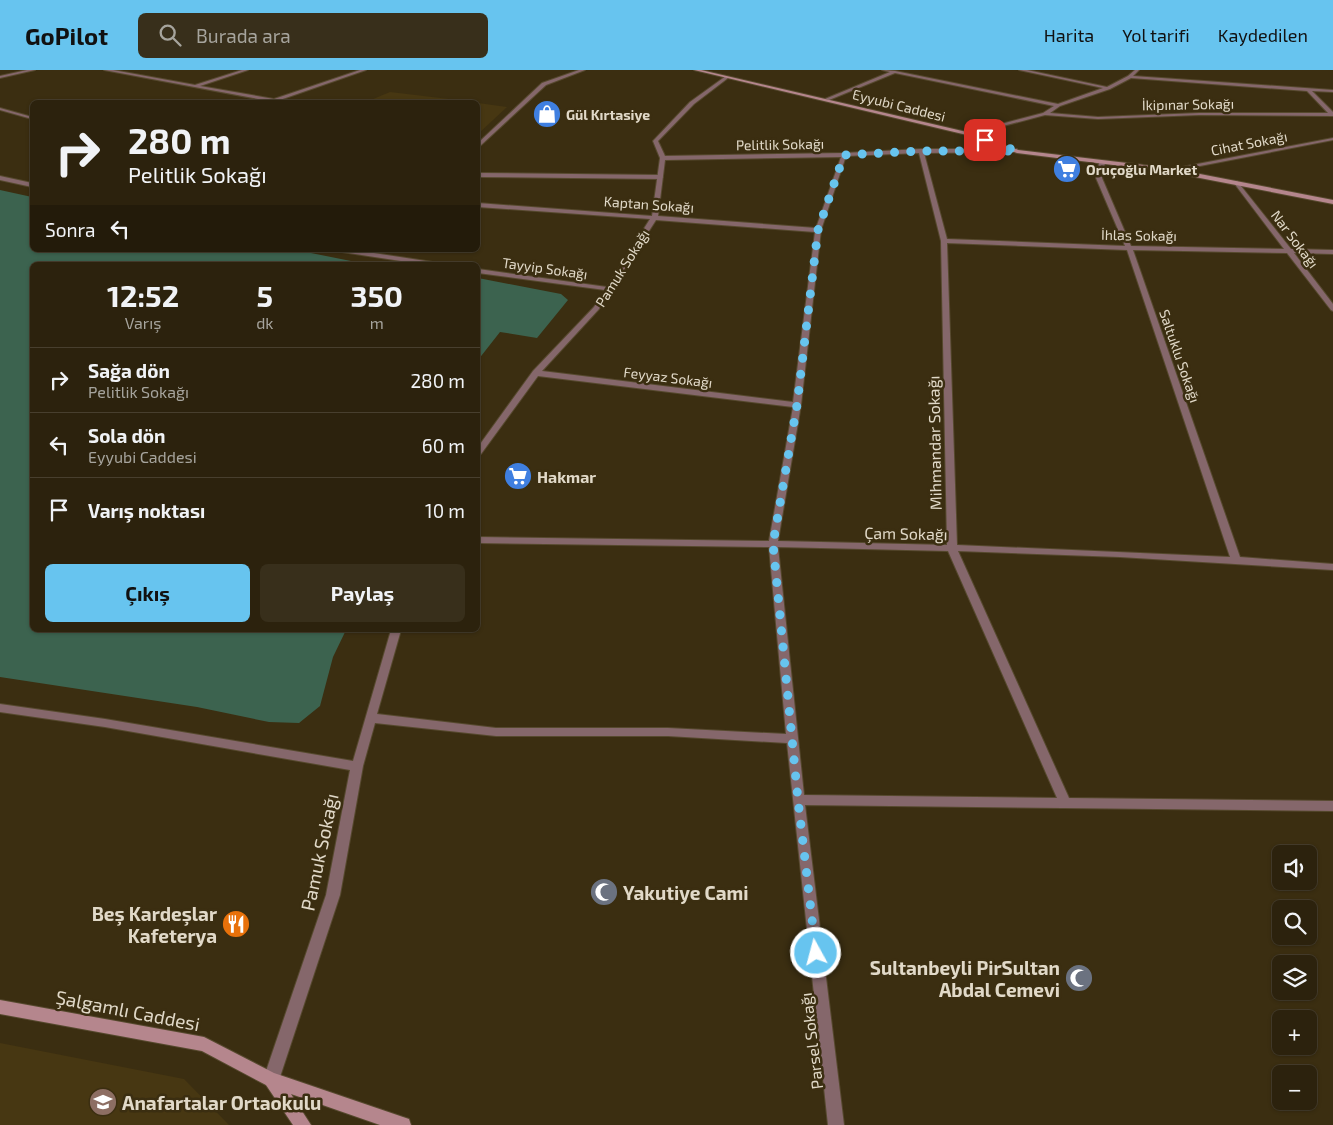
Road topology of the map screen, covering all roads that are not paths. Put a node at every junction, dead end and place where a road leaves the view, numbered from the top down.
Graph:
1 (33, 70) edge
2 (106, 70) edge
3 (131, 70) edge
4 (246, 70) edge
5 (364, 70) edge
6 (583, 70) edge
7 (696, 70) edge
8 (884, 70) edge
9 (901, 70) edge
10 (1021, 70) edge
11 (1137, 70) edge
12 (895, 72) junction
13 (121, 73) junction
14 (1130, 76) junction
15 (0, 77) edge
16 (726, 77) junction
17 (193, 88) junction
18 (1108, 88) junction
19 (1309, 90) junction
20 (1333, 91) edge
21 (262, 100) edge
22 (279, 100) edge
23 (828, 100) junction
24 (1058, 105) junction
25 (0, 109) edge
26 (1045, 114) junction
27 (1332, 115) edge
28 (30, 117) edge
29 (969, 134) junction
30 (1333, 139) edge
31 (480, 143) edge
32 (921, 151) junction
33 (1017, 151) junction
34 (844, 155) junction
35 (663, 158) junction
36 (1102, 163) junction
37 (1169, 170) junction
38 (480, 175) edge
39 (660, 177) junction
40 (0, 178) edge
41 (1237, 183) junction
42 (30, 185) edge
43 (1333, 202) edge
44 (480, 205) edge
45 (655, 216) junction
46 (818, 230) junction
47 (944, 241) junction
48 (1129, 248) junction
49 (1289, 251) junction
50 (360, 252) edge
51 (1333, 252) edge
52 (421, 262) edge
53 (480, 271) edge
54 (609, 290) junction
55 (1333, 309) edge
56 (536, 373) junction
57 (797, 405) junction
58 (480, 449) edge
59 (480, 540) edge
60 (773, 544) junction
61 (952, 548) junction
62 (1236, 559) junction
63 (1333, 567) edge
64 (395, 632) edge
65 (0, 708) edge
66 (371, 718) junction
67 (792, 740) junction
68 (357, 766) junction
69 (798, 800) junction
70 (1065, 803) junction
71 (1333, 806) edge
72 (0, 1007) edge
73 (271, 1080) junction
74 (303, 1125) edge
75 (403, 1125) edge
76 (836, 1125) edge

1 - 15 street
2 - 13 street
3 - 13 street
4 - 17 street
5 - 22 street
6 - 31 street
7 - 16 street, Eyyubi Caddesi
8 - 12 street
9 - 12 street
10 - 18 street
11 - 14 street
12 - 23 street
12 - 24 street
13 - 17 street
14 - 18 street
14 - 19 street
16 - 23 street, Eyyubi Caddesi
16 - 35 street, Pamuk Sokağı
17 - 21 street
18 - 24 street
19 - 20 street
19 - 27 street
23 - 29 street, Eyyubi Caddesi
24 - 26 street
25 - 28 street
26 - 27 street, İkipınar Sokağı
26 - 29 street
29 - 33 street, Eyyubi Caddesi
30 - 37 street, Cihat Sokağı
32 - 33 street, Pelitlik Sokağı
32 - 34 street, Pelitlik Sokağı
32 - 47 street, Mihmandar Sokağı
33 - 36 street, Eyyubi Caddesi
34 - 35 street, Pelitlik Sokağı
34 - 46 street, Parsel Sokağı
35 - 39 street, Pamuk Sokağı
36 - 37 street, Eyyubi Caddesi
36 - 48 street, Saltuklu Sokağı
37 - 41 street, Eyyubi Caddesi
38 - 39 street
39 - 45 street, Pamuk Sokağı
40 - 42 street
41 - 43 street, Eyyubi Caddesi
41 - 49 street, Nar Sokağı
44 - 45 street, Kaptan Sokağı
45 - 46 street, Kaptan Sokağı
45 - 54 street, Pamuk Sokağı
46 - 57 street, Parsel Sokağı
47 - 48 street, İhlas Sokağı
47 - 61 street, Mihmandar Sokağı
48 - 49 street, İhlas Sokağı
48 - 62 street, Saltuklu Sokağı
49 - 51 street, İhlas Sokağı
49 - 55 street, Nar Sokağı
50 - 52 street
53 - 54 street, Tayyip Sokağı
54 - 56 street, Pamuk Sokağı
56 - 57 street, Feyyaz Sokağı
56 - 58 street, Pamuk Sokağı
57 - 60 street, Parsel Sokağı
59 - 60 street, Çam Sokağı
60 - 61 street, Çam Sokağı
60 - 67 street, Parsel Sokağı
61 - 62 street, Çam Sokağı
61 - 70 street, Mihmandar Sokağı
62 - 63 street, Çam Sokağı
64 - 66 street, Pamuk Sokağı
65 - 68 street
66 - 67 street
66 - 68 street, Pamuk Sokağı
67 - 69 street, Parsel Sokağı
68 - 73 street, Pamuk Sokağı
69 - 70 street
69 - 76 street, Parsel Sokağı
70 - 71 street
72 - 73 street, Şalgamlı Caddesi
73 - 74 street, Şalgamlı Caddesi
73 - 75 street, Şalgamlı Caddesi

